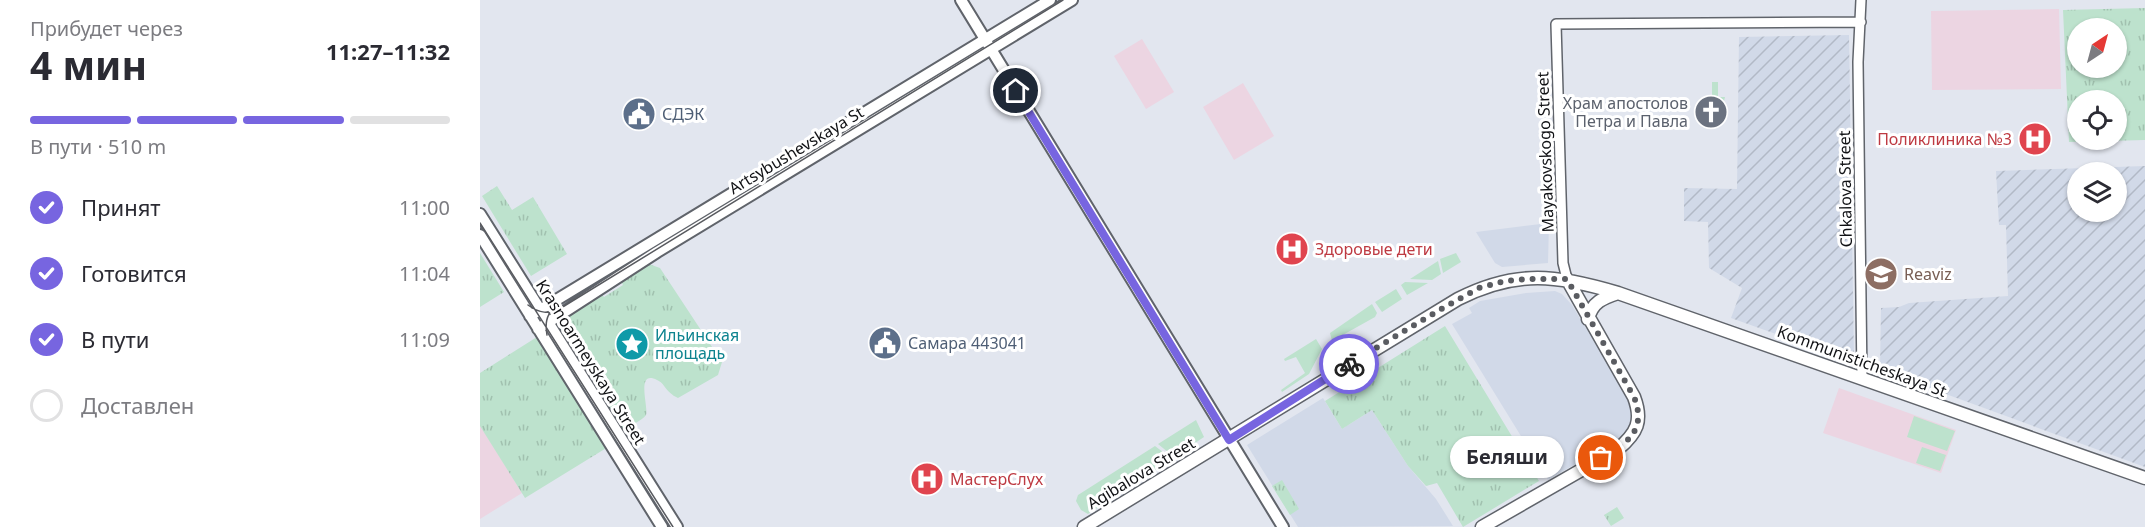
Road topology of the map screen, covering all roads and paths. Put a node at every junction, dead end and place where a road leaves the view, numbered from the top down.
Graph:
1 (961, 0) edge
2 (1050, 0) edge
3 (1072, 0) edge
4 (1861, 0) edge
5 (1861, 22) junction
6 (988, 44) junction
7 (480, 214) edge
8 (480, 235) edge
9 (1567, 279) junction
10 (1618, 293) junction
11 (540, 309) junction
12 (530, 316) junction
13 (1588, 320) junction
14 (549, 323) junction
15 (538, 329) junction
16 (1862, 379) junction
17 (1229, 440) junction
18 (2145, 478) edge
19 (662, 527) edge
20 (677, 527) edge
21 (1084, 527) edge
22 (1283, 527) edge
23 (1482, 527) edge

1 - 6 main road
2 - 6 main road, Artsybushevskaya St
3 - 6 main road, Artsybushevskaya St
4 - 5 street, Chkalova Street
5 - 9 street, Mayakovskogo Street
5 - 16 street, Chkalova Street
6 - 11 main road, Artsybushevskaya St
6 - 14 main road, Artsybushevskaya St
6 - 17 main road
7 - 11 main road, Krasnoarmeyskaya Street
8 - 12 main road, Krasnoarmeyskaya Street
9 - 10 main road, Kommunisticheskaya St
9 - 13 main road
9 - 17 main road, Agibalova Street
10 - 13 main road
10 - 16 main road, Kommunisticheskaya St
11 - 12 main road, Artsybushevskaya St
11 - 14 main road, Krasnoarmeyskaya Street
12 - 15 main road, Krasnoarmeyskaya Street
13 - 23 main road
14 - 15 main road, Artsybushevskaya St
14 - 20 main road, Krasnoarmeyskaya Street
15 - 19 main road, Krasnoarmeyskaya Street
16 - 18 main road, Kommunisticheskaya St
17 - 21 main road, Agibalova Street
17 - 22 main road

